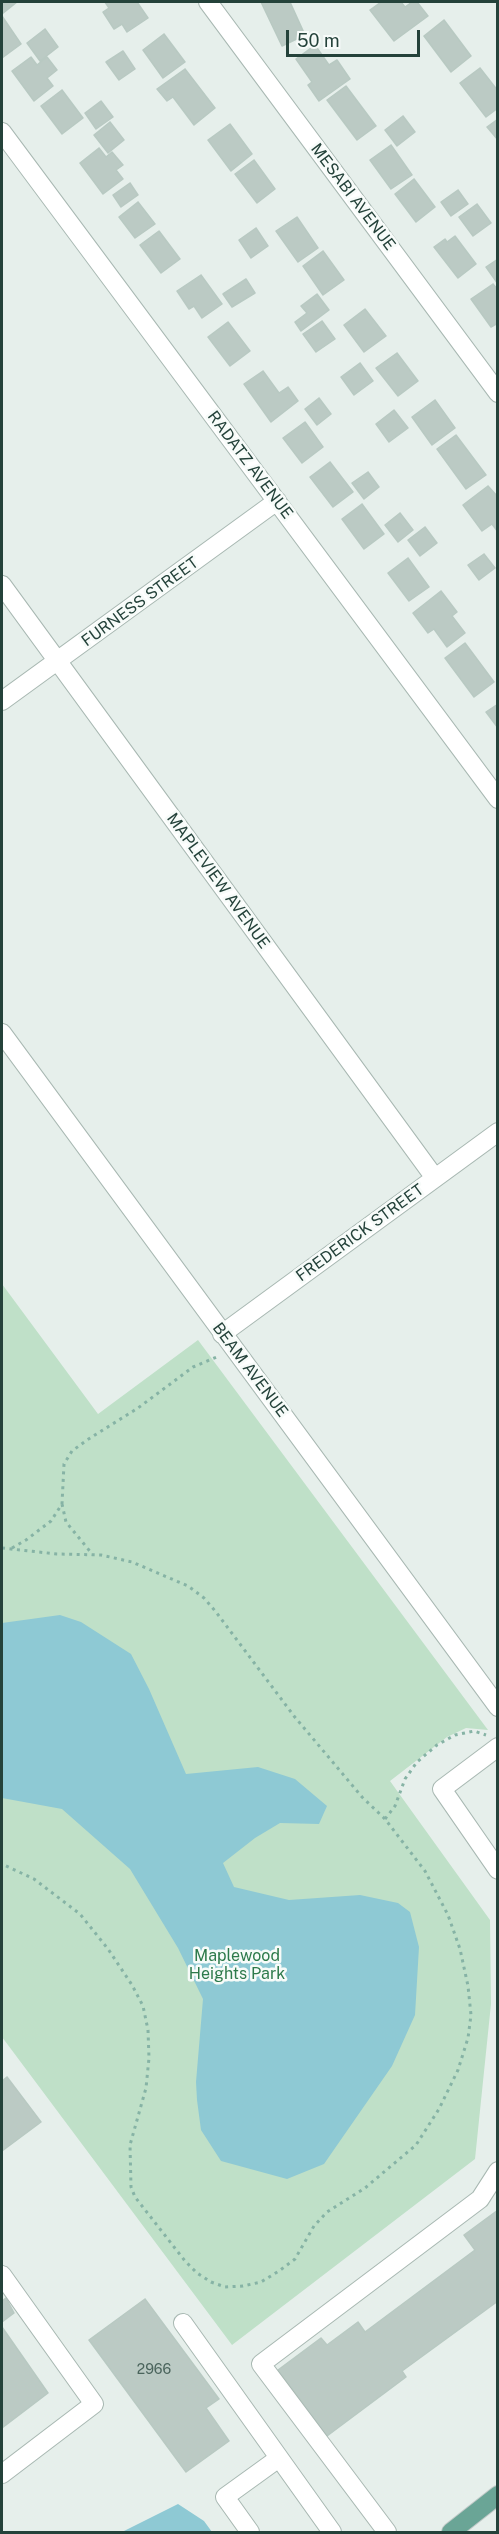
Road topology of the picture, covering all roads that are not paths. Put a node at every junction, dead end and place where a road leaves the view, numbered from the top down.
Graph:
1 (208, 2) edge
2 (2, 132) edge
3 (498, 393) edge
4 (277, 501) junction
5 (2, 585) edge
6 (58, 662) junction
7 (2, 701) edge
8 (498, 799) edge
9 (2, 1033) edge
10 (498, 1132) edge
11 (435, 1178) junction
12 (222, 1334) junction
13 (498, 1707) edge
14 (497, 1748) edge
15 (498, 1870) edge
16 (498, 2171) edge
17 (2, 2275) edge
18 (183, 2323) dead end
19 (279, 2458) junction
20 (2, 2474) edge
21 (498, 2496) edge
22 (250, 2532) edge
23 (332, 2532) edge
24 (387, 2532) edge
25 (450, 2532) edge

1 - 3 street, MESABI AVENUE
2 - 4 street, RADATZ AVENUE
4 - 6 street, FURNESS STREET
4 - 8 street, RADATZ AVENUE
5 - 6 street, MAPLEVIEW AVENUE
6 - 7 street, FURNESS STREET
6 - 11 street, MAPLEVIEW AVENUE
9 - 12 street, BEAM AVENUE
10 - 11 street, FREDERICK STREET
11 - 12 street, FREDERICK STREET
12 - 13 street, BEAM AVENUE
14 - 15 street
16 - 24 street
17 - 20 street
18 - 19 street
19 - 22 street
19 - 23 street
21 - 25 main road

